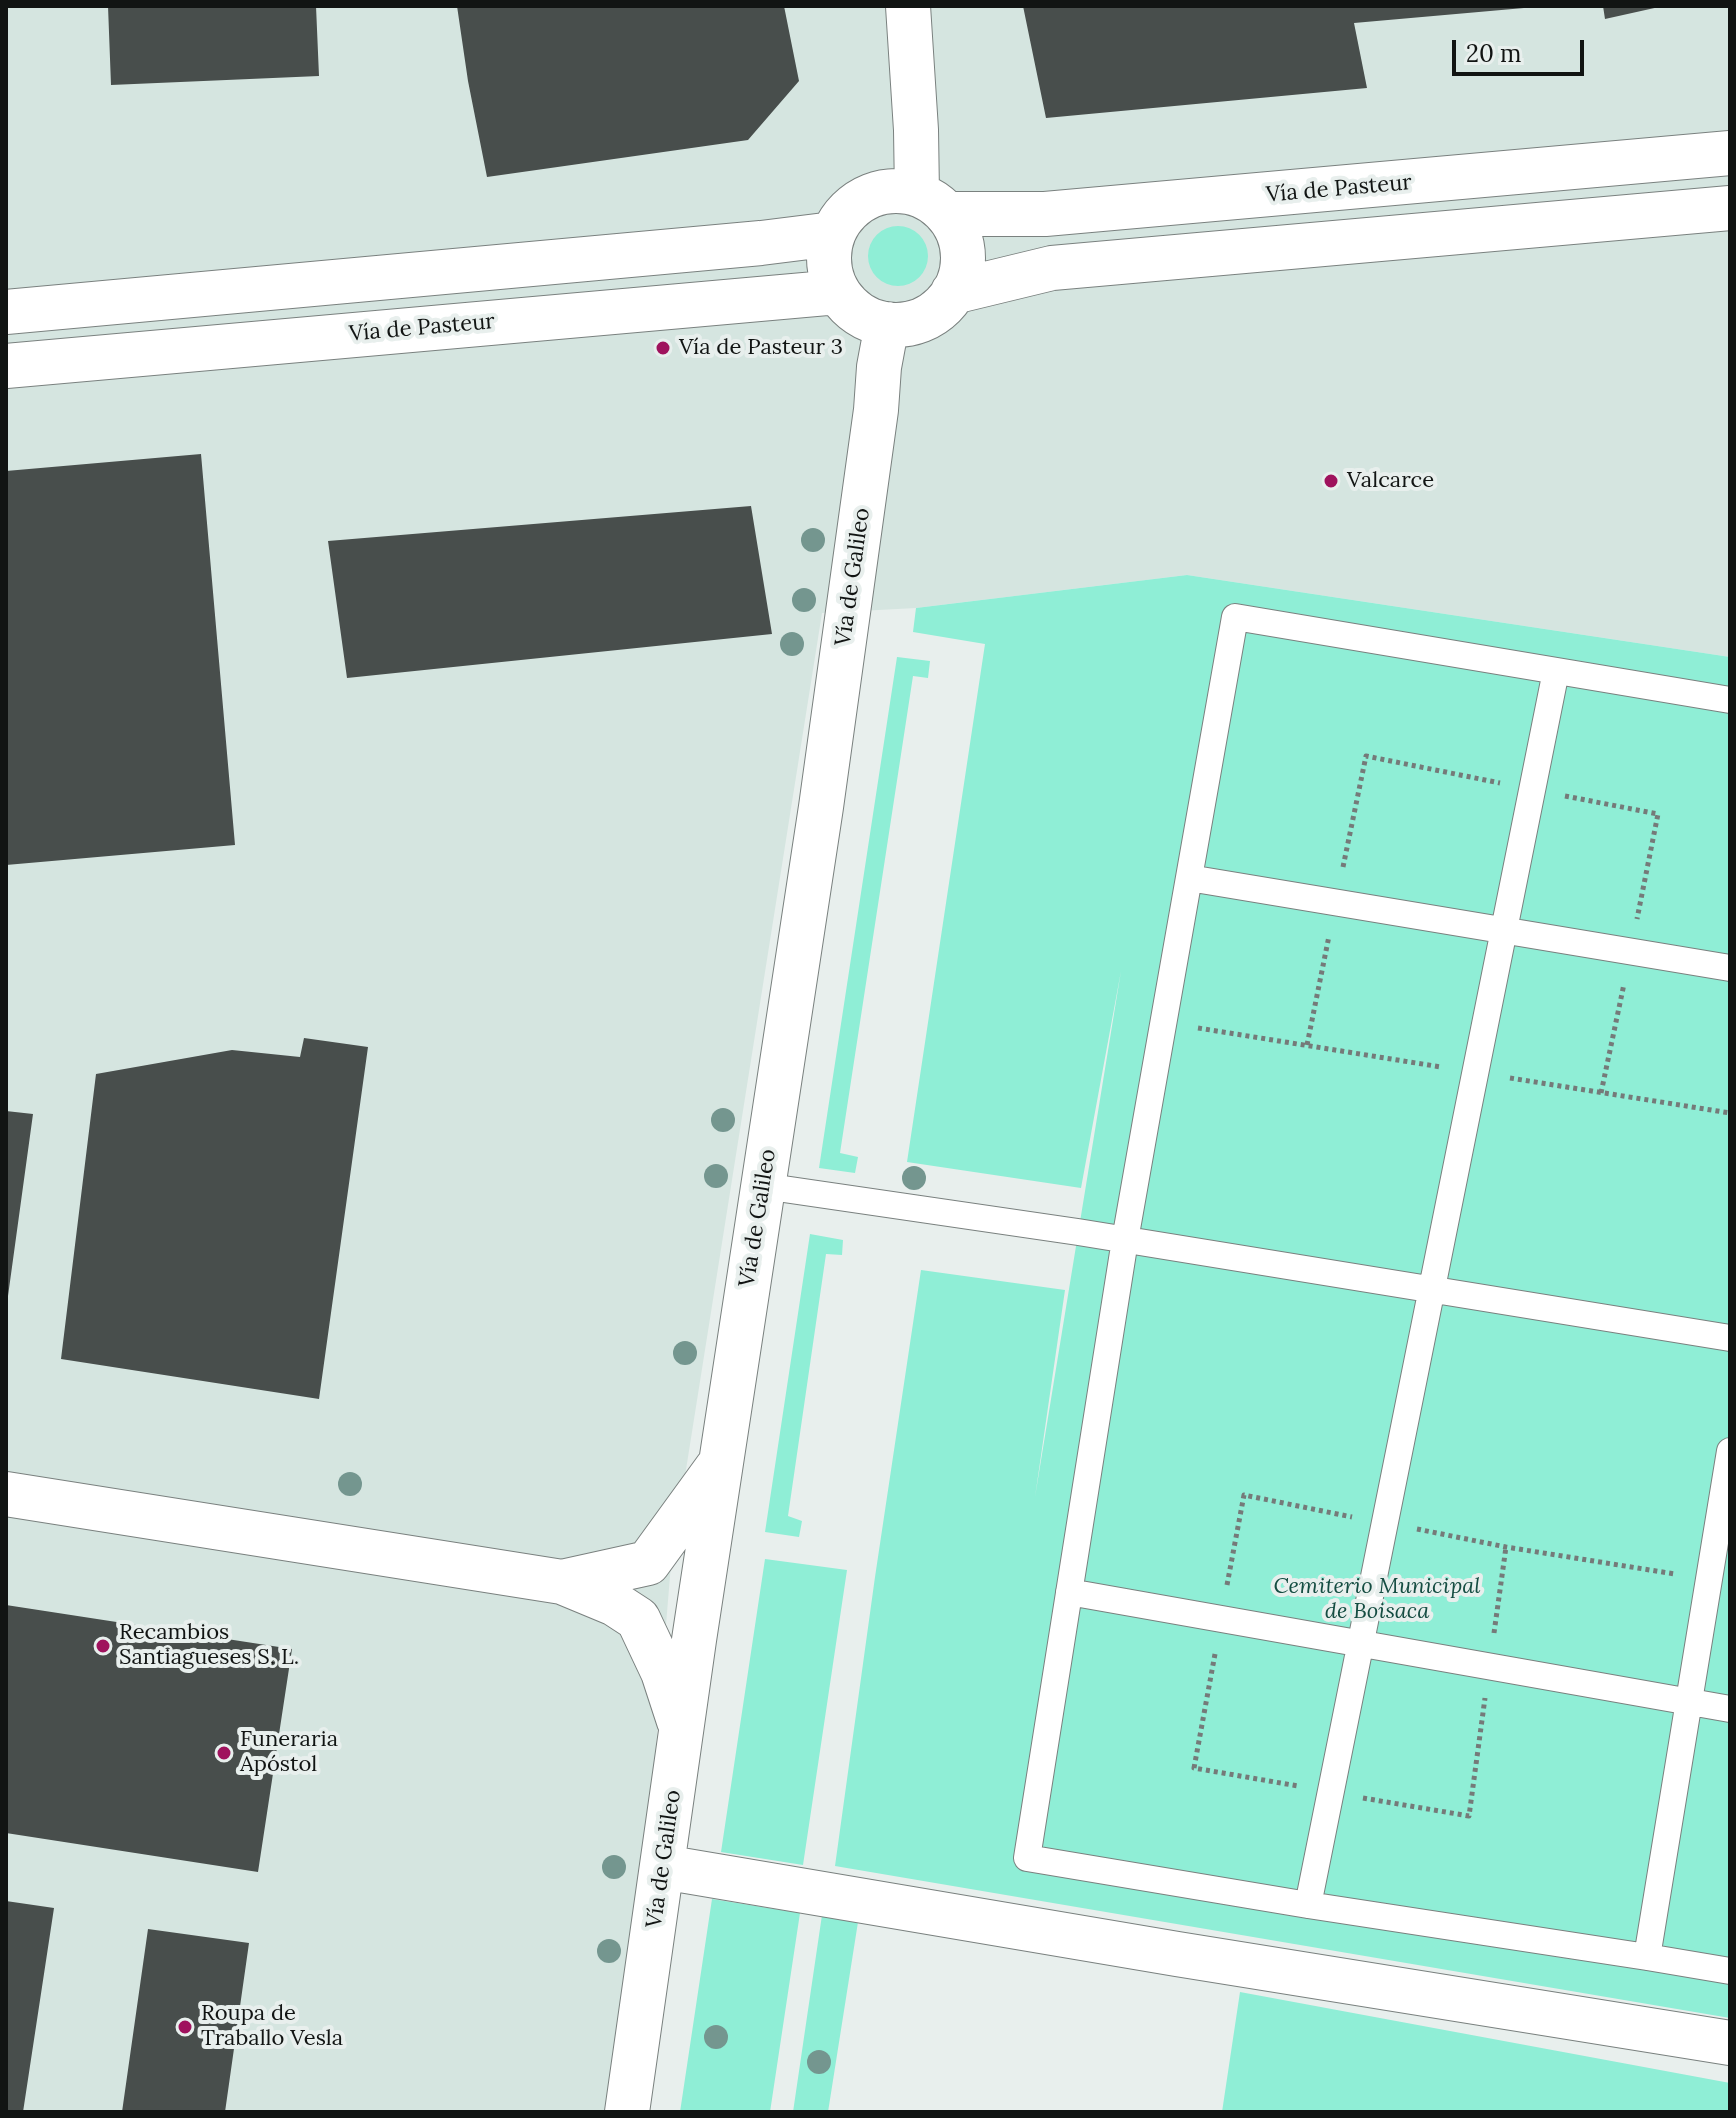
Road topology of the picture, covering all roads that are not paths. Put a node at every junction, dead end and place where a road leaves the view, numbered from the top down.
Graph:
1 (908, 6) edge
2 (1730, 153) edge
3 (932, 204) junction
4 (1730, 208) edge
5 (833, 234) junction
6 (838, 292) junction
7 (953, 292) junction
8 (6, 312) edge
9 (887, 324) junction
10 (6, 366) edge
11 (1556, 671) junction
12 (1730, 700) edge
13 (1189, 878) junction
14 (1504, 930) junction
15 (1730, 968) edge
16 (763, 1186) junction
17 (1125, 1240) junction
18 (1432, 1290) junction
19 (1730, 1338) edge
20 (1730, 1451) edge
21 (721, 1463) junction
22 (6, 1494) edge
23 (706, 1558) junction
24 (648, 1563) junction
25 (562, 1582) junction
26 (1069, 1592) junction
27 (638, 1619) junction
28 (694, 1640) junction
29 (1361, 1643) junction
30 (1689, 1701) junction
31 (1730, 1709) edge
32 (681, 1729) junction
33 (663, 1867) junction
34 (1308, 1905) junction
35 (1647, 1957) junction
36 (1730, 1971) edge
37 (1730, 2043) edge
38 (627, 2112) edge

1 - 3 street
2 - 3 street, Vía de Pasteur
3 - 5 street
3 - 7 street
4 - 7 street
5 - 6 street
5 - 8 street
6 - 9 street
6 - 10 street, Vía de Pasteur
7 - 9 street
9 - 16 street, Vía de Galileo
11 - 12 lane
11 - 13 lane
11 - 14 lane
13 - 14 lane
13 - 17 lane
14 - 15 lane
14 - 18 lane
16 - 17 lane
16 - 21 street, Vía de Galileo
17 - 18 lane
17 - 26 lane
18 - 19 lane
18 - 29 lane
20 - 30 lane
21 - 23 street, Vía de Galileo
21 - 24 street
22 - 25 street
23 - 24 street
23 - 28 street, Vía de Galileo
24 - 25 street
24 - 27 street
25 - 27 street
26 - 29 lane
26 - 34 lane
27 - 28 street
27 - 32 street
28 - 32 street, Vía de Galileo
29 - 30 lane
29 - 34 lane
30 - 31 lane
30 - 35 lane
32 - 33 street, Vía de Galileo
33 - 37 street
33 - 38 street, Vía de Galileo
34 - 35 lane
35 - 36 lane

